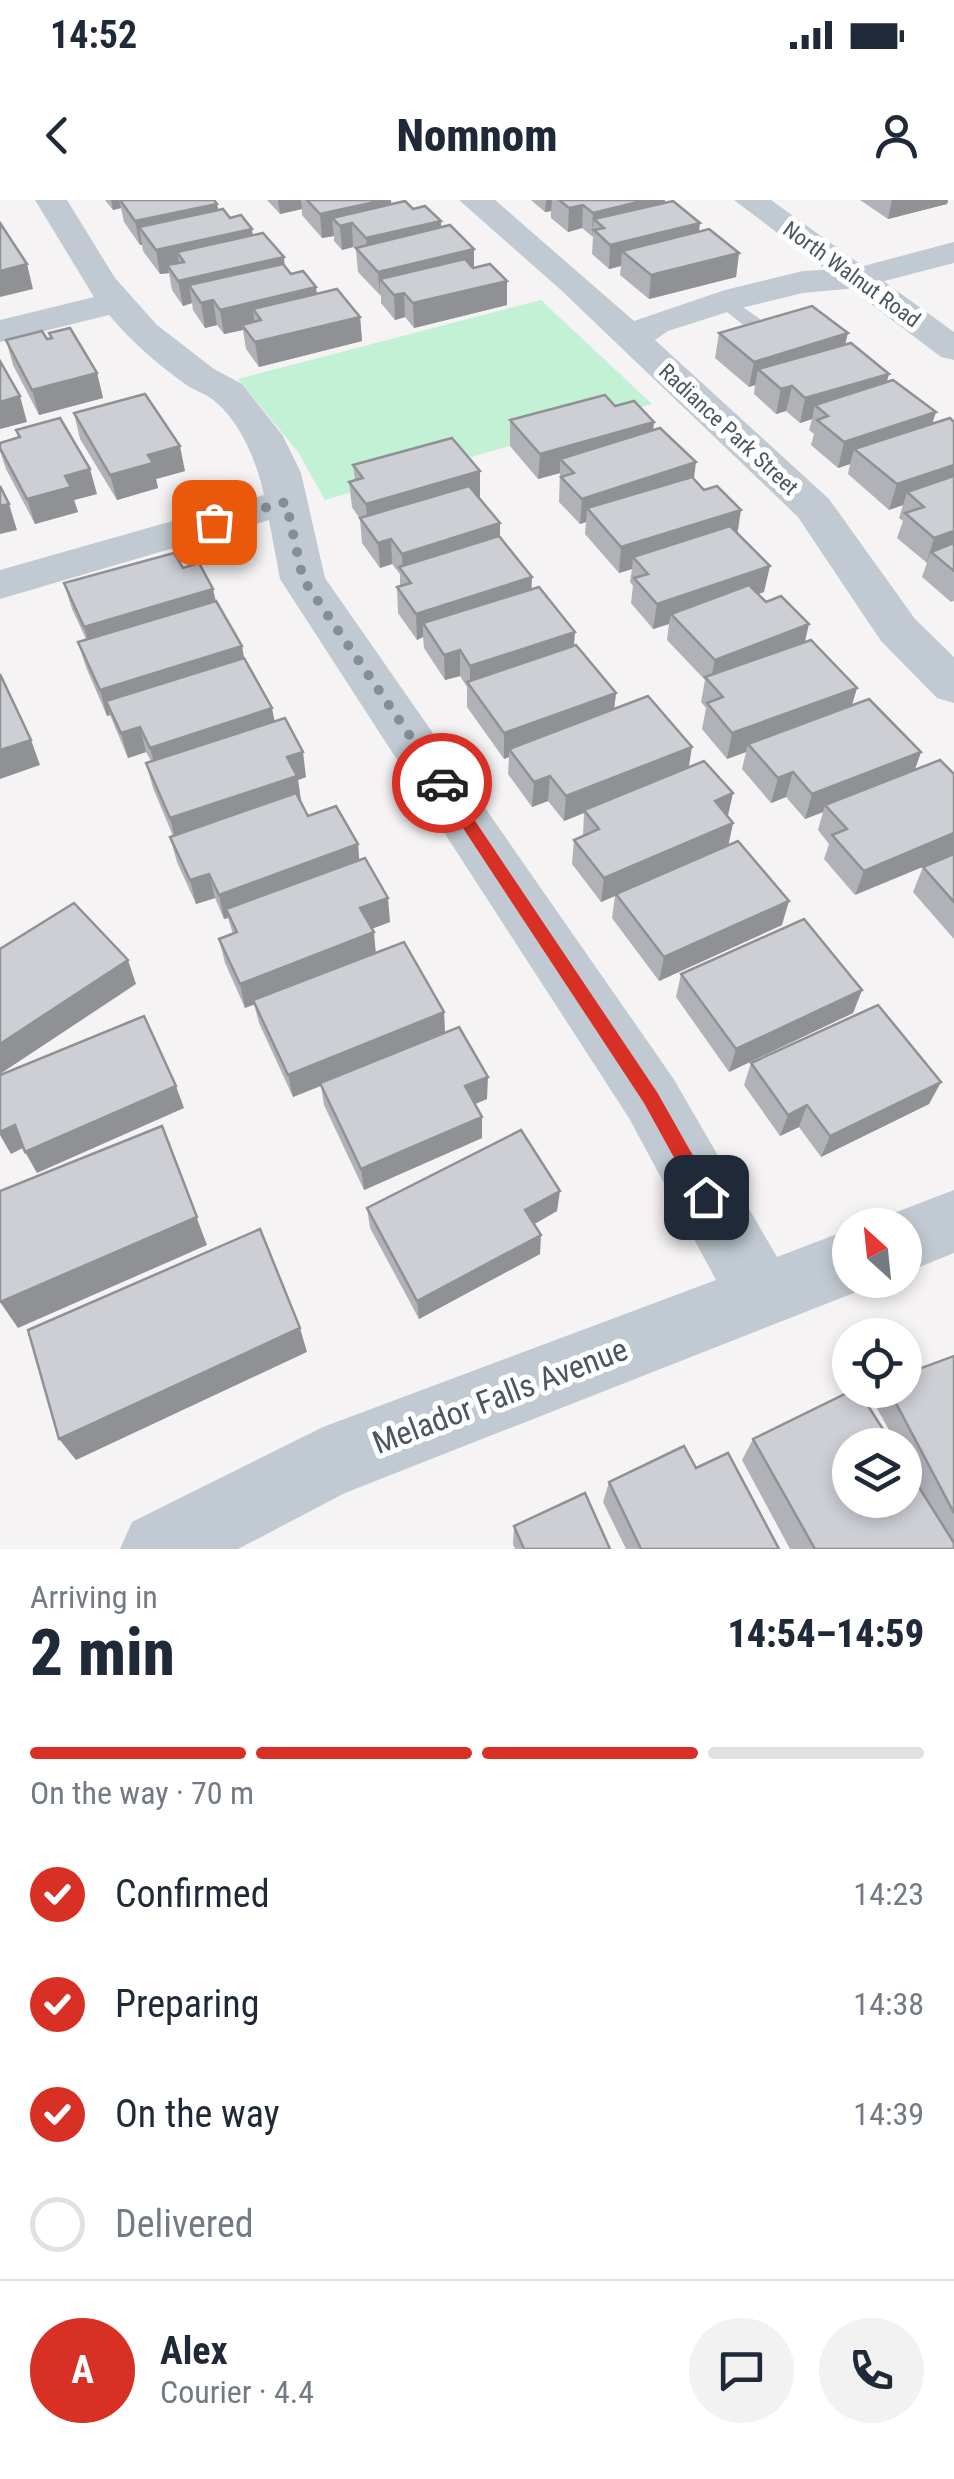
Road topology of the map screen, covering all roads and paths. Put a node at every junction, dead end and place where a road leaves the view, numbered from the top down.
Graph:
1 (51, 200) edge
2 (475, 200) edge
3 (750, 200) edge
4 (954, 252) edge
5 (857, 278) junction
6 (118, 302) junction
7 (0, 331) edge
8 (632, 338) junction
9 (954, 349) edge
10 (286, 502) junction
11 (0, 585) edge
12 (954, 686) edge
13 (954, 1222) edge
14 (922, 1234) edge
15 (832, 1269) edge
16 (762, 1296) junction
17 (159, 1549) edge

1 - 6 street
2 - 8 street, Radiance Park Street
3 - 5 street, North Walnut Road
4 - 5 street
5 - 8 street
5 - 9 street, North Walnut Road
6 - 7 street
6 - 10 street
8 - 12 street, Radiance Park Street
10 - 11 street
10 - 16 street
13 - 14 street
15 - 16 street, Melador Falls Avenue
16 - 17 street, Melador Falls Avenue

